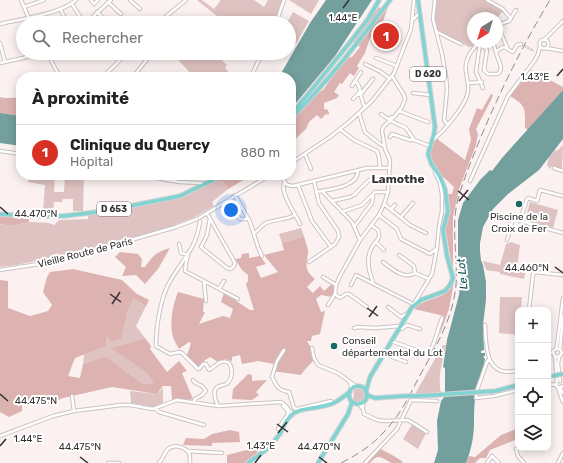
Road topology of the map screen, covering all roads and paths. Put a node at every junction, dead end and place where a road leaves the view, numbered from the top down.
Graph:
1 (21, 0) edge
2 (44, 0) edge
3 (76, 0) edge
4 (91, 0) edge
5 (98, 0) edge
6 (130, 0) edge
7 (186, 0) edge
8 (284, 0) edge
9 (379, 0) edge
10 (390, 0) edge
11 (414, 0) edge
12 (418, 0) edge
13 (435, 0) edge
14 (487, 0) edge
15 (110, 1) edge
16 (492, 1) edge
17 (72, 4) junction
18 (24, 7) junction
19 (60, 9) junction
20 (140, 9) dead end
21 (516, 10) dead end
22 (97, 12) junction
23 (121, 14) dead end
24 (420, 14) junction
25 (28, 16) edge
26 (33, 16) edge
27 (64, 16) edge
28 (81, 16) edge
29 (93, 16) edge
30 (101, 16) edge
31 (167, 16) edge
32 (278, 16) edge
33 (414, 17) junction
34 (511, 19) junction
35 (16, 20) edge
36 (563, 21) edge
37 (503, 23) edge
38 (0, 24) edge
39 (437, 32) junction
40 (503, 38) edge
41 (546, 42) junction
42 (0, 43) edge
43 (461, 44) dead end
44 (521, 44) tunnel mouth
45 (507, 47) junction
46 (474, 48) edge
47 (479, 48) edge
48 (485, 48) edge
49 (495, 48) edge
50 (546, 48) junction
51 (540, 49) junction
52 (553, 49) junction
53 (534, 51) dead end
54 (563, 51) edge
55 (496, 52) junction
56 (376, 58) dead end
57 (16, 59) edge
58 (51, 60) edge
59 (120, 60) edge
60 (146, 60) edge
61 (259, 60) edge
62 (5, 62) junction
63 (0, 63) edge
64 (365, 64) dead end
65 (397, 66) junction
66 (57, 72) edge
67 (108, 72) edge
68 (137, 72) edge
69 (253, 72) edge
70 (361, 72) dead end
71 (391, 78) junction
72 (373, 79) dead end
73 (355, 81) junction
74 (482, 82) junction
75 (468, 83) junction
76 (352, 86) dead end
77 (483, 88) dead end
78 (413, 93) dead end
79 (360, 94) junction
80 (431, 95) junction
81 (353, 99) dead end
82 (366, 107) junction
83 (296, 109) edge
84 (399, 111) junction
85 (296, 113) edge
86 (358, 114) junction
87 (381, 114) dead end
88 (394, 117) junction
89 (390, 121) junction
90 (428, 122) dead end
91 (448, 125) junction
92 (341, 130) junction
93 (434, 133) junction
94 (440, 134) junction
95 (390, 137) dead end
96 (414, 140) junction
97 (433, 140) junction
98 (378, 142) junction
99 (384, 142) junction
100 (430, 146) junction
101 (0, 151) edge
102 (16, 153) edge
103 (305, 154) junction
104 (296, 159) edge
105 (380, 168) junction
106 (390, 168) junction
107 (554, 168) dead end
108 (311, 169) dead end
109 (435, 170) junction
110 (358, 171) junction
111 (563, 171) edge
112 (169, 180) edge
113 (213, 180) edge
114 (261, 180) edge
115 (282, 180) edge
116 (389, 180) junction
117 (314, 181) junction
118 (470, 181) dead end
119 (284, 183) junction
120 (203, 185) junction
121 (298, 185) junction
122 (322, 191) junction
123 (316, 192) junction
124 (388, 192) junction
125 (373, 194) junction
126 (235, 195) junction
127 (563, 196) edge
128 (237, 200) junction
129 (332, 201) junction
130 (384, 204) junction
131 (413, 204) dead end
132 (395, 205) dead end
133 (391, 209) junction
134 (342, 212) junction
135 (207, 213) junction
136 (0, 214) edge
137 (295, 215) junction
138 (379, 215) junction
139 (503, 216) dead end
140 (401, 217) junction
141 (210, 219) junction
142 (249, 219) junction
143 (513, 219) junction
144 (199, 221) junction
145 (520, 221) junction
146 (300, 224) dead end
147 (371, 225) junction
148 (354, 227) junction
149 (426, 233) dead end
150 (563, 233) edge
151 (254, 234) junction
152 (360, 240) junction
153 (507, 240) dead end
154 (376, 242) junction
155 (180, 244) dead end
156 (331, 247) junction
157 (437, 248) junction
158 (384, 250) dead end
159 (399, 255) dead end
160 (188, 256) junction
161 (262, 256) dead end
162 (309, 262) dead end
163 (383, 262) dead end
164 (0, 270) edge
165 (415, 273) junction
166 (563, 275) edge
167 (323, 277) dead end
168 (429, 279) junction
169 (224, 281) dead end
170 (204, 282) junction
171 (373, 282) junction
172 (336, 285) junction
173 (351, 285) dead end
174 (219, 289) junction
175 (335, 294) junction
176 (563, 298) edge
177 (238, 299) dead end
178 (206, 301) dead end
179 (328, 305) dead end
180 (415, 305) junction
181 (367, 307) dead end
182 (529, 307) edge
183 (388, 308) dead end
184 (409, 313) junction
185 (563, 316) edge
186 (442, 318) dead end
187 (485, 325) dead end
188 (400, 327) junction
189 (354, 328) dead end
190 (420, 329) dead end
191 (391, 341) junction
192 (312, 348) dead end
193 (284, 350) dead end
194 (555, 350) junction
195 (551, 352) edge
196 (562, 353) edge
197 (384, 354) junction
198 (551, 355) edge
199 (554, 356) junction
200 (489, 360) junction
201 (406, 362) dead end
202 (515, 370) edge
203 (562, 374) edge
204 (551, 376) edge
205 (370, 377) junction
206 (194, 380) dead end
207 (349, 381) junction
208 (551, 384) edge
209 (561, 385) edge
210 (515, 386) edge
211 (359, 387) junction
212 (351, 391) junction
213 (515, 391) edge
214 (367, 393) junction
215 (563, 393) edge
216 (72, 396) dead end
217 (388, 397) junction
218 (339, 399) junction
219 (291, 401) junction
220 (331, 401) dead end
221 (351, 401) junction
222 (437, 401) dead end
223 (194, 402) junction
224 (563, 402) edge
225 (361, 403) junction
226 (284, 405) junction
227 (218, 406) junction
228 (155, 408) junction
229 (74, 411) junction
230 (293, 414) junction
231 (348, 414) junction
232 (400, 421) junction
233 (204, 425) dead end
234 (278, 429) dead end
235 (427, 432) dead end
236 (0, 436) edge
237 (517, 451) edge
238 (188, 452) junction
239 (222, 453) dead end
240 (563, 453) edge
241 (108, 463) edge
242 (119, 463) edge
243 (159, 463) edge
244 (190, 463) edge
245 (248, 463) edge
246 (318, 463) edge
247 (365, 463) edge
248 (487, 463) edge
249 (499, 463) edge
250 (524, 463) edge
251 (558, 463) edge

1 - 18 street
2 - 18 street
3 - 17 street
4 - 5 street
6 - 20 street
7 - 31 street
8 - 32 street
9 - 83 main road
10 - 85 main road
11 - 33 street
12 - 24 main road, D 620
13 - 39 street
14 - 16 street
15 - 22 street
15 - 23 street
16 - 34 street
17 - 19 street
17 - 28 street
18 - 25 street
19 - 26 street
19 - 27 street
21 - 34 street
22 - 29 street
22 - 30 street
24 - 33 street
24 - 80 main road, D 620
33 - 65 street
34 - 37 street
35 - 38 street
36 - 41 street
39 - 43 street
39 - 91 street
40 - 45 street
41 - 50 street
41 - 51 street
41 - 52 street
42 - 62 street
44 - 45 street
45 - 55 street
46 - 75 street
47 - 74 street
48 - 55 street
49 - 55 street
50 - 51 street
50 - 52 street
51 - 53 street
51 - 118 street
52 - 54 street
56 - 65 street
57 - 62 street
58 - 66 street
59 - 67 street
60 - 68 street
61 - 69 street
62 - 63 street
64 - 71 street
65 - 71 street
70 - 73 street
71 - 82 street
71 - 84 street
72 - 79 street
73 - 76 street
73 - 79 street
74 - 75 street
74 - 77 street
75 - 91 street
78 - 80 street
79 - 81 street
79 - 82 street
80 - 93 main road, D 620
82 - 86 street
84 - 88 street
84 - 90 street
86 - 92 street
86 - 98 street
87 - 88 street
88 - 89 street
89 - 96 street
89 - 99 street
91 - 94 street
92 - 103 street
92 - 105 street
93 - 94 street
93 - 97 main road, D 620
94 - 97 street
95 - 96 street
96 - 100 street
97 - 100 main road, D 620
98 - 99 street
98 - 99 street
99 - 106 street
100 - 109 main road
101 - 102 street
103 - 104 street
103 - 108 street
105 - 106 street
105 - 110 street
106 - 116 street
107 - 111 street
109 - 157 street
109 - 180 main road
110 - 117 street
110 - 122 street
112 - 120 street
113 - 120 main road, D 653
114 - 126 street
115 - 119 street
116 - 124 street
116 - 129 street
117 - 121 street
117 - 123 street
119 - 121 street
119 - 137 street
120 - 136 main road, D 653
121 - 156 street
122 - 123 street
122 - 129 street
123 - 156 street
124 - 125 street
124 - 130 street
125 - 134 street
125 - 148 street
126 - 128 street
126 - 135 street
127 - 145 street
128 - 142 street
128 - 142 street
129 - 134 street
130 - 133 street
130 - 138 street
131 - 140 street
132 - 133 street
133 - 140 street
134 - 148 street
135 - 141 street
135 - 144 street
137 - 146 street
137 - 151 street
138 - 147 street
138 - 157 street
139 - 143 street
140 - 149 street
141 - 141 street
142 - 151 street
143 - 145 street
143 - 153 street
144 - 160 street
144 - 164 street, Vieille Route de Paris
145 - 150 street
147 - 152 street
147 - 154 street
148 - 152 street
151 - 161 street
152 - 172 street
154 - 158 street
154 - 171 street
155 - 160 street
156 - 162 street
157 - 168 street
159 - 165 street
160 - 170 street
160 - 227 street
163 - 165 street
165 - 168 street
166 - 182 street
167 - 172 street
168 - 180 street
169 - 174 street
170 - 174 street
170 - 178 street
171 - 173 street
171 - 180 street
172 - 175 street
174 - 177 street
175 - 179 street
175 - 181 street
176 - 194 street
180 - 184 main road
183 - 184 street
184 - 188 main road
185 - 196 street
186 - 191 street
187 - 200 street
188 - 189 street
188 - 190 street
188 - 191 main road
191 - 197 main road
192 - 207 street
193 - 219 street
194 - 195 street
194 - 196 street
194 - 199 street
196 - 199 street
196 - 209 street
197 - 201 street
197 - 205 main road
198 - 199 street
199 - 209 street
200 - 202 street
200 - 213 street
203 - 204 main road, bridge
205 - 211 main road
205 - 214 main road
206 - 223 street
207 - 211 street
207 - 212 street
208 - 209 street
209 - 215 street
209 - 224 street
210 - 217 main road, bridge
211 - 212 main road
211 - 214 main road
212 - 218 main road
212 - 221 main road
214 - 217 main road
214 - 225 main road
216 - 229 street
217 - 225 main road
218 - 221 main road
218 - 230 main road
219 - 220 street
219 - 226 street
221 - 225 main road
221 - 231 main road
222 - 232 street
223 - 227 street
223 - 228 street
225 - 231 main road
225 - 232 street
226 - 227 street
226 - 230 street
226 - 234 street
228 - 229 street
228 - 233 street
229 - 236 street
230 - 245 main road
231 - 246 main road
232 - 235 street
232 - 247 street
237 - 250 street
238 - 239 street
238 - 243 street
238 - 244 street
240 - 251 street
241 - 242 street
248 - 249 street

